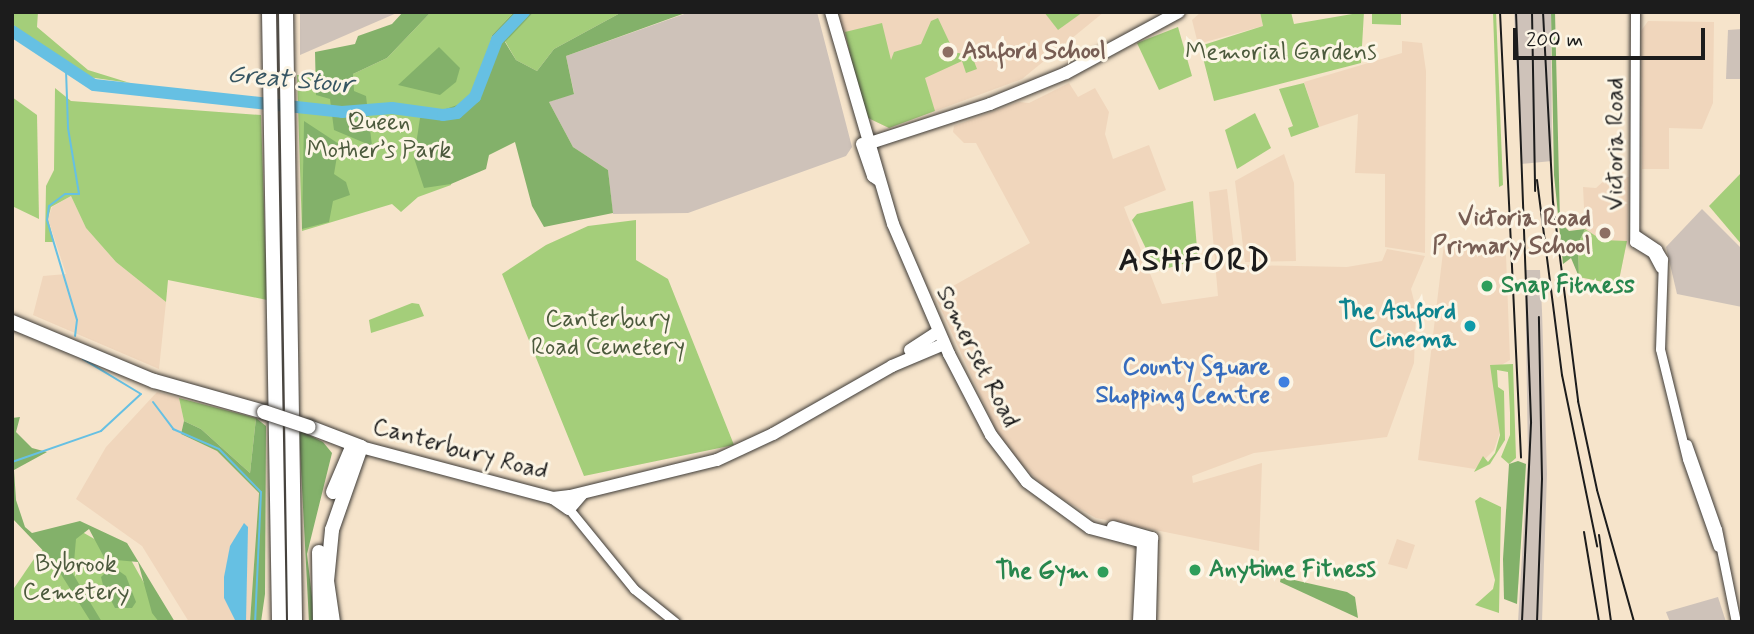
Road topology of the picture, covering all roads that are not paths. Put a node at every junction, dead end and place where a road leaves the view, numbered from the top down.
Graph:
1 (269, 12) edge
2 (286, 12) edge
3 (822, 12) edge
4 (831, 12) edge
5 (1179, 12) edge
6 (1636, 12) edge
7 (866, 144) junction
8 (12, 319) edge
9 (941, 338) junction
10 (334, 439) junction
11 (357, 446) junction
12 (344, 463) junction
13 (582, 494) junction
14 (553, 498) junction
15 (569, 509) junction
16 (1148, 540) junction
17 (279, 622) edge
18 (295, 622) edge
19 (320, 622) edge
20 (333, 622) edge
21 (675, 622) edge
22 (1139, 622) edge
23 (1150, 622) edge
24 (1736, 622) edge

1 - 17 highway
2 - 18 highway
3 - 7 main road
4 - 7 main road
5 - 7 main road
6 - 24 street, Victoria Road
7 - 9 main road, Somerset Road
8 - 10 highway, Canterbury Road, bridge
9 - 13 main road, Canterbury Road
9 - 16 main road, Somerset Road
10 - 11 highway, Canterbury Road
10 - 12 highway
11 - 12 highway
11 - 14 main road, Canterbury Road
11 - 20 highway
12 - 19 highway
13 - 14 main road, Canterbury Road
13 - 15 main road
14 - 15 main road
15 - 21 street
16 - 22 main road
16 - 23 main road

